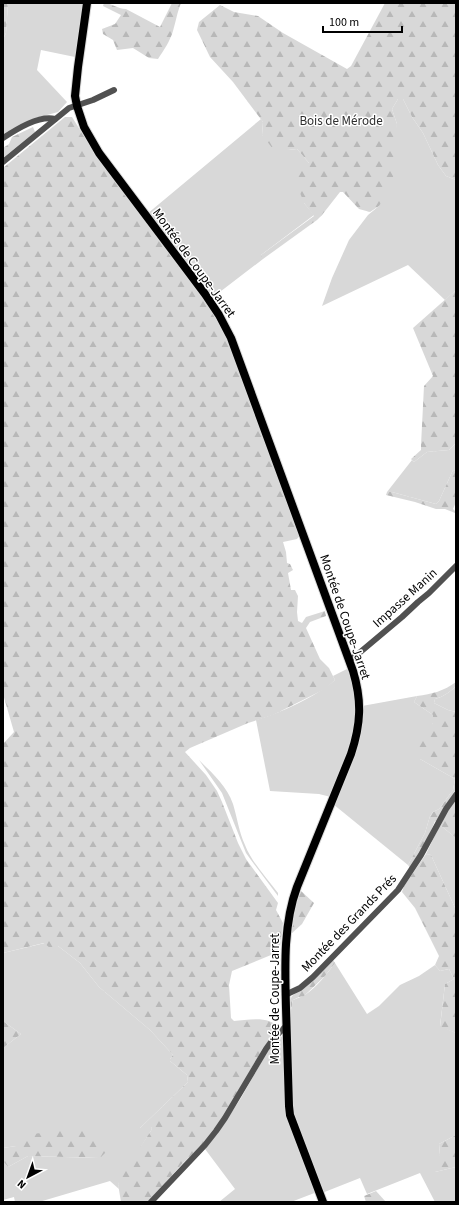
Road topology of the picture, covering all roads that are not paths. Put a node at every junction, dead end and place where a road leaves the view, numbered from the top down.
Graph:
1 (87, 3) edge
2 (114, 90) dead end
3 (77, 106) junction
4 (55, 119) junction
5 (3, 138) edge
6 (3, 162) edge
7 (456, 566) edge
8 (349, 660) junction
9 (456, 795) edge
10 (285, 995) junction
11 (286, 1026) junction
12 (151, 1202) edge
13 (323, 1202) edge

1 - 3 main road, Montée de Coupe-Jarret
2 - 3 street
3 - 4 street
3 - 8 main road, Montée de Coupe-Jarret
4 - 5 street
4 - 6 street
7 - 8 street, Impasse Manin
8 - 10 main road, Montée de Coupe-Jarret
9 - 10 street, Montée des Grands Prés
10 - 11 main road, Montée de Coupe-Jarret
11 - 12 street
11 - 13 main road, Montée de Coupe-Jarret

